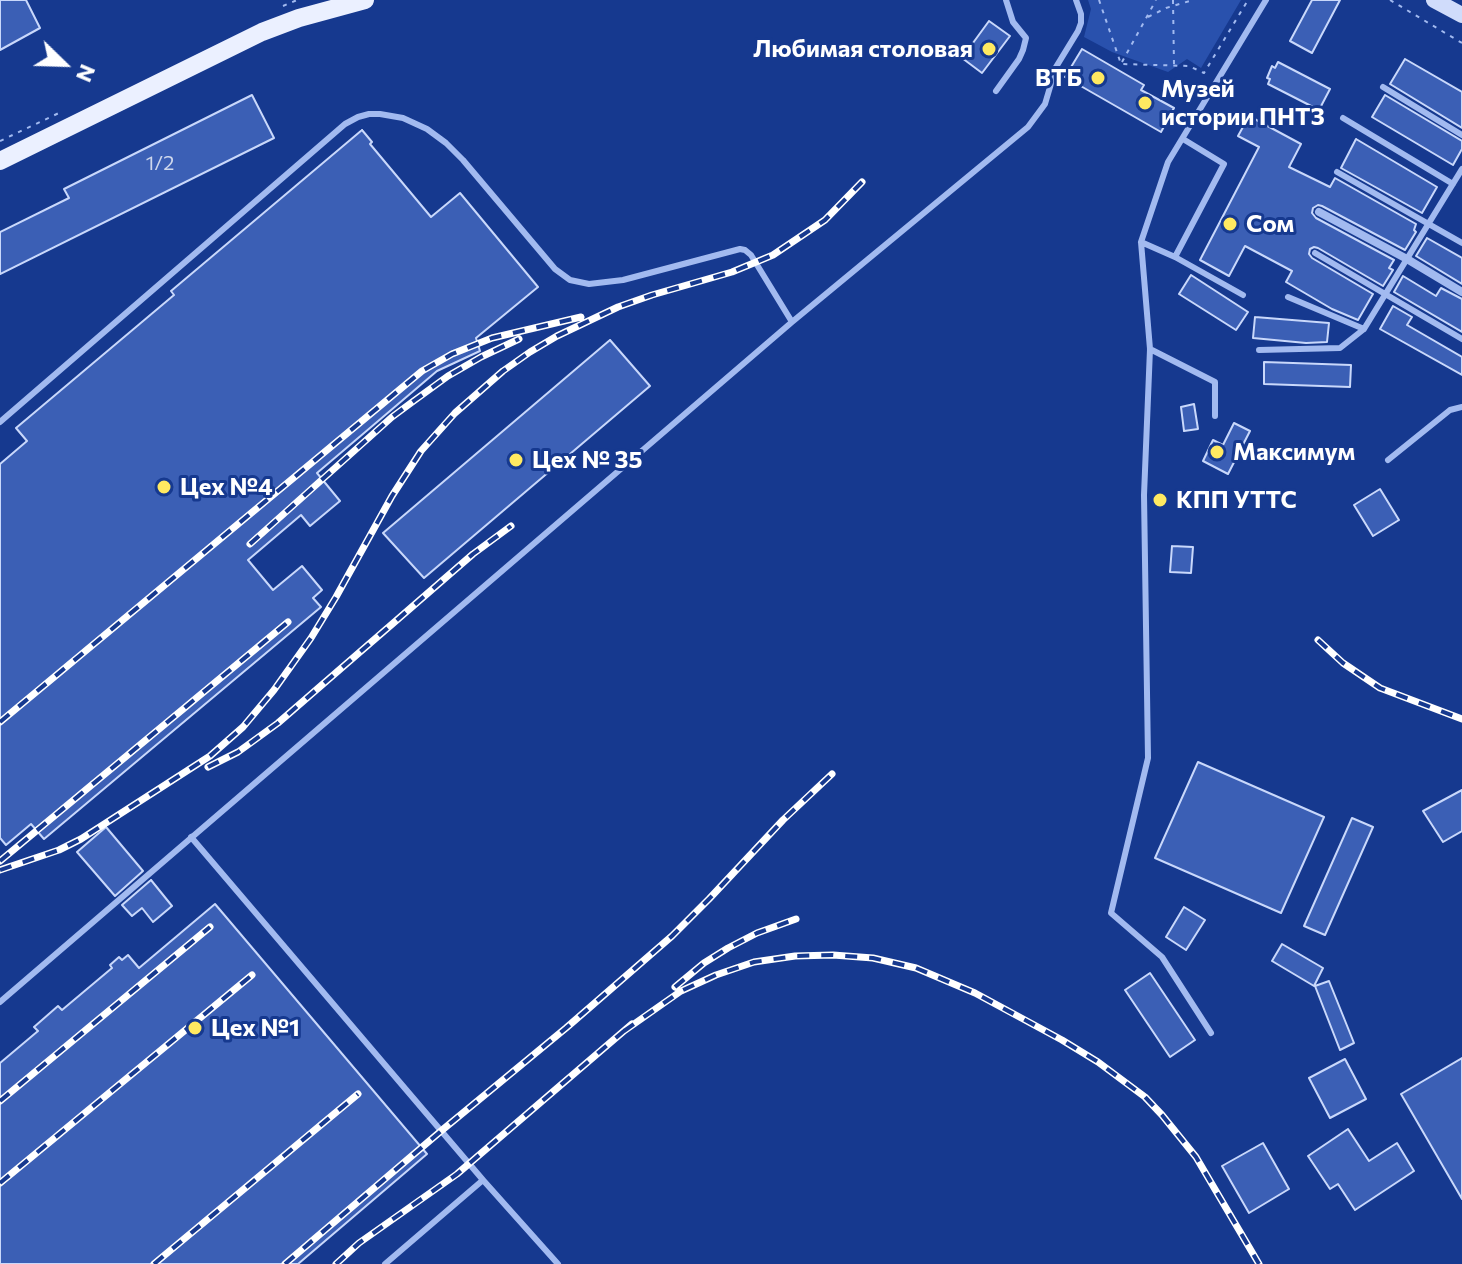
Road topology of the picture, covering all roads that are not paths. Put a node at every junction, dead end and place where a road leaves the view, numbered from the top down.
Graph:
1 (365, 0) edge
2 (1006, 0) edge
3 (1076, 0) edge
4 (1266, 0) edge
5 (1434, 0) edge
6 (334, 4) edge
7 (1462, 15) edge
8 (1383, 87) dead end
9 (996, 91) dead end
10 (1343, 118) dead end
11 (1462, 135) edge
12 (1183, 139) junction
13 (0, 161) edge
14 (1462, 169) edge
15 (1337, 172) dead end
16 (1453, 184) junction
17 (1319, 212) dead end
18 (1429, 224) junction
19 (1141, 242) junction
20 (1462, 243) edge
21 (1315, 253) dead end
22 (1175, 257) junction
23 (1407, 259) junction
24 (1462, 292) edge
25 (1243, 295) dead end
26 (1385, 295) junction
27 (1288, 297) dead end
28 (792, 322) junction
29 (1364, 329) junction
30 (1462, 339) edge
31 (1150, 349) junction
32 (1259, 350) dead end
33 (1462, 407) edge
34 (1215, 416) dead end
35 (0, 422) edge
36 (1388, 460) dead end
37 (191, 837) junction
38 (1, 997) edge
39 (1211, 1033) dead end
40 (483, 1180) junction
41 (385, 1264) edge
42 (558, 1264) edge

1 - 6 main road
2 - 9 lane
3 - 28 lane
4 - 12 lane
5 - 7 main road
6 - 13 main road
8 - 11 lane
10 - 16 lane
12 - 19 lane
12 - 22 lane
14 - 16 lane
15 - 18 lane
16 - 18 lane
17 - 23 street
18 - 20 lane
18 - 23 lane
19 - 22 lane
19 - 31 lane
21 - 26 lane
22 - 25 lane
23 - 24 street
23 - 26 lane
26 - 29 lane
26 - 30 lane
27 - 29 lane
28 - 35 lane
28 - 37 lane
29 - 32 lane
31 - 34 lane
31 - 39 lane
33 - 36 lane
37 - 38 lane
37 - 40 lane
40 - 41 lane
40 - 42 lane

